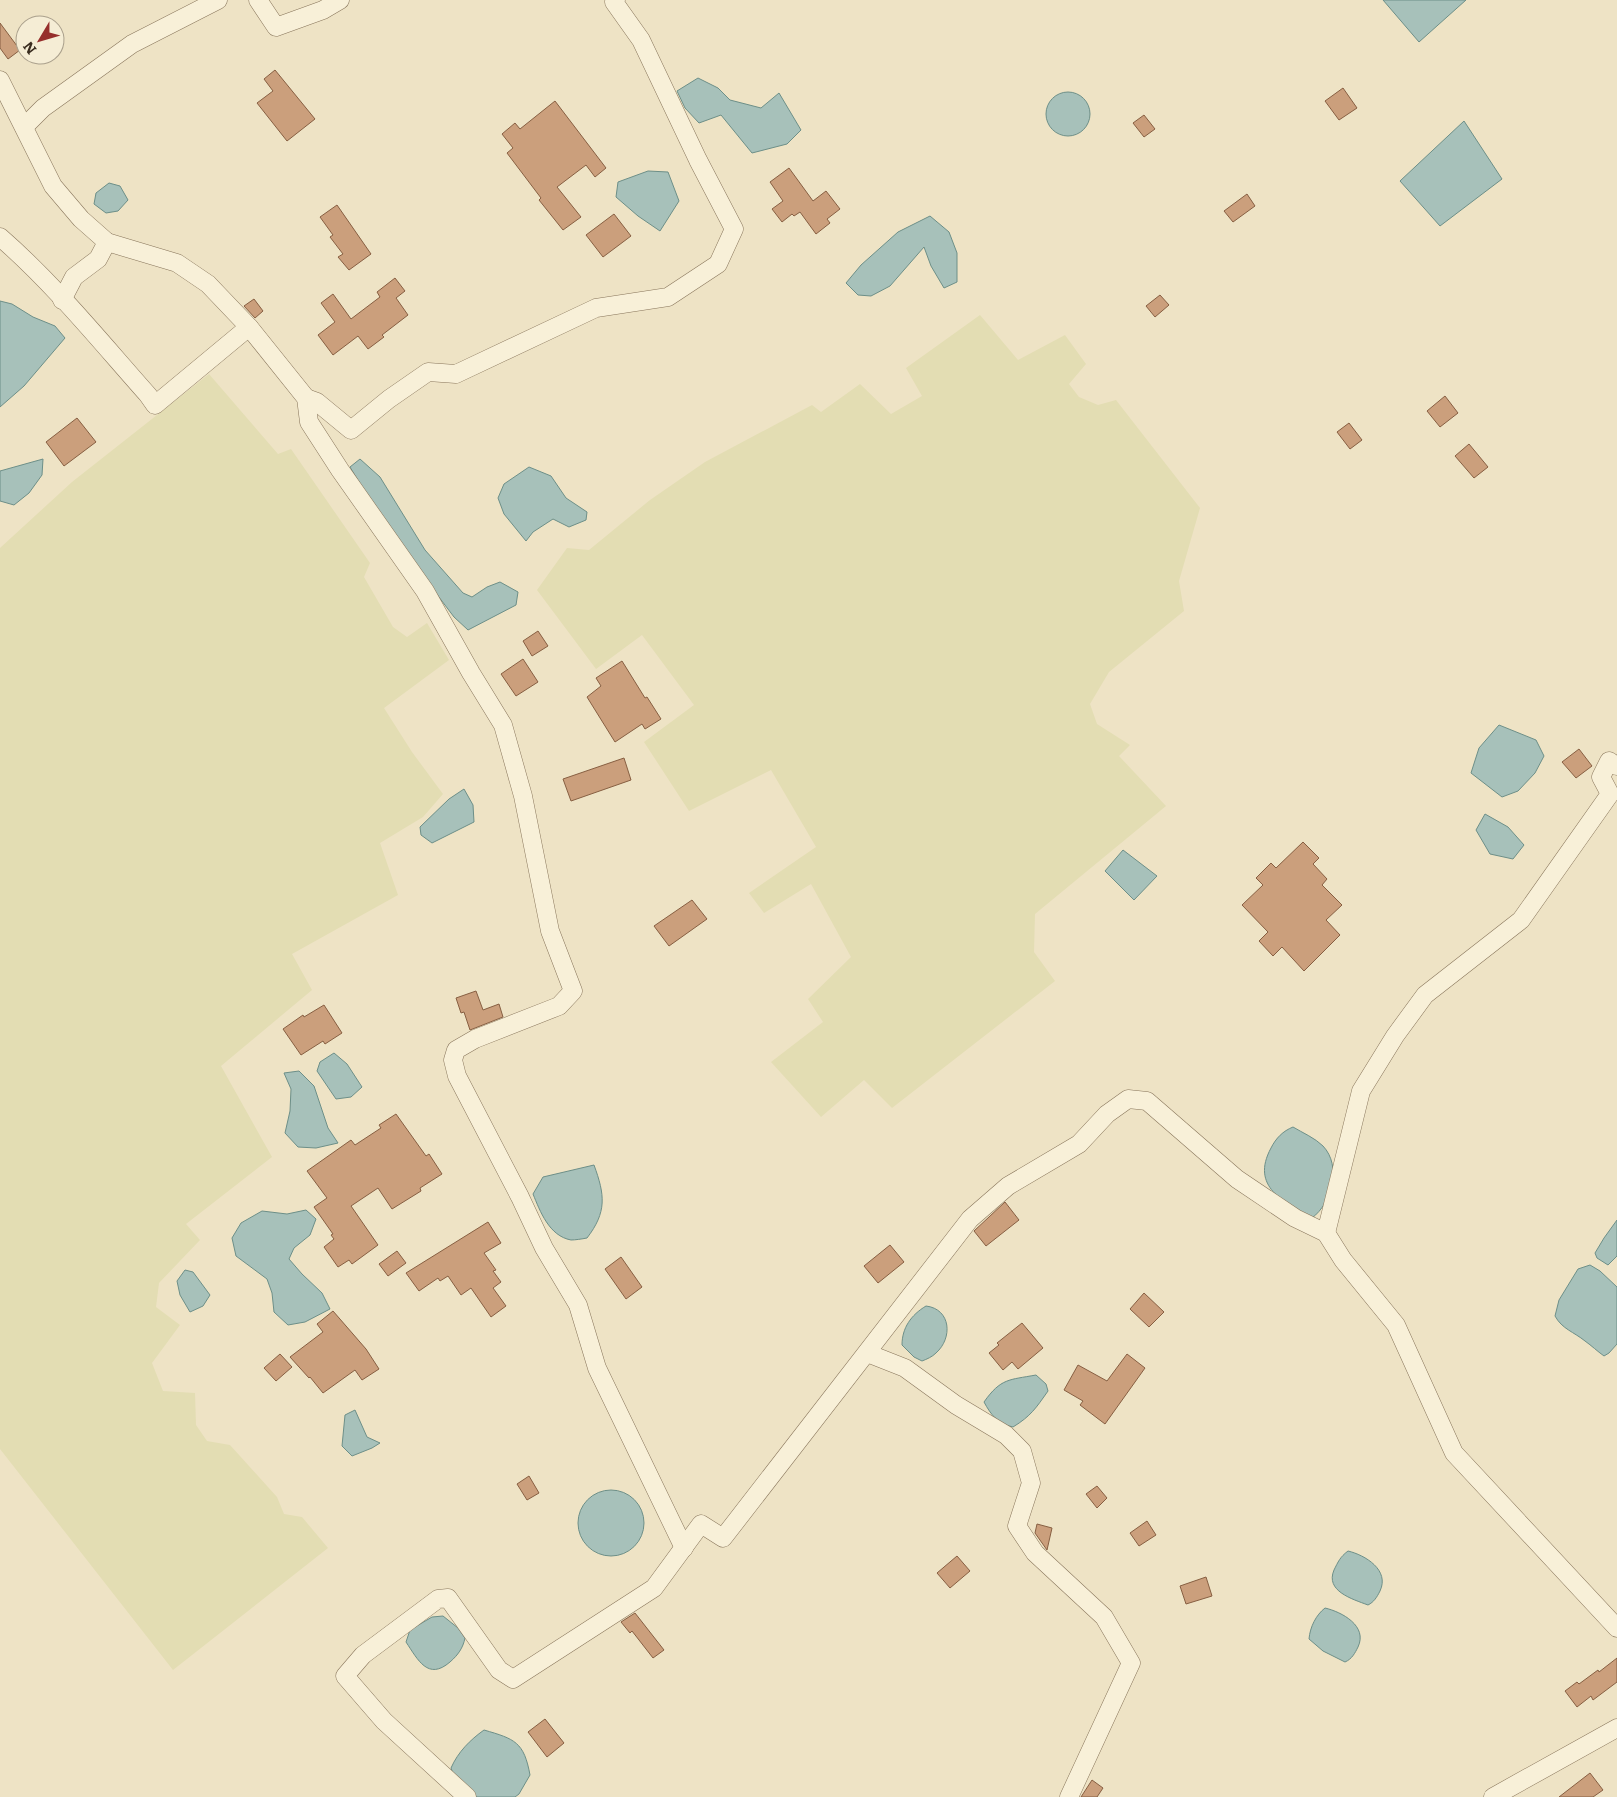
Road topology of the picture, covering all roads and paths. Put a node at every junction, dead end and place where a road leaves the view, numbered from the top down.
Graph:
1 (218, 0) edge
2 (258, 0) edge
3 (340, 0) edge
4 (616, 0) edge
5 (0, 80) edge
6 (24, 127) junction
7 (0, 236) edge
8 (107, 242) junction
9 (62, 300) junction
10 (249, 327) junction
11 (306, 398) junction
12 (1617, 766) edge
13 (1326, 1233) junction
14 (866, 1353) junction
15 (684, 1548) junction
16 (1617, 1628) edge
17 (1617, 1728) edge
18 (467, 1797) edge
19 (1068, 1797) edge
20 (1493, 1797) edge

1 - 6 street
2 - 3 street
4 - 11 street
5 - 6 street
6 - 8 street
7 - 9 street
8 - 9 street
8 - 10 street
9 - 10 street
10 - 11 street
11 - 15 street
12 - 13 street
13 - 14 street
13 - 16 street
14 - 15 street
14 - 19 street
15 - 18 street
17 - 20 street

